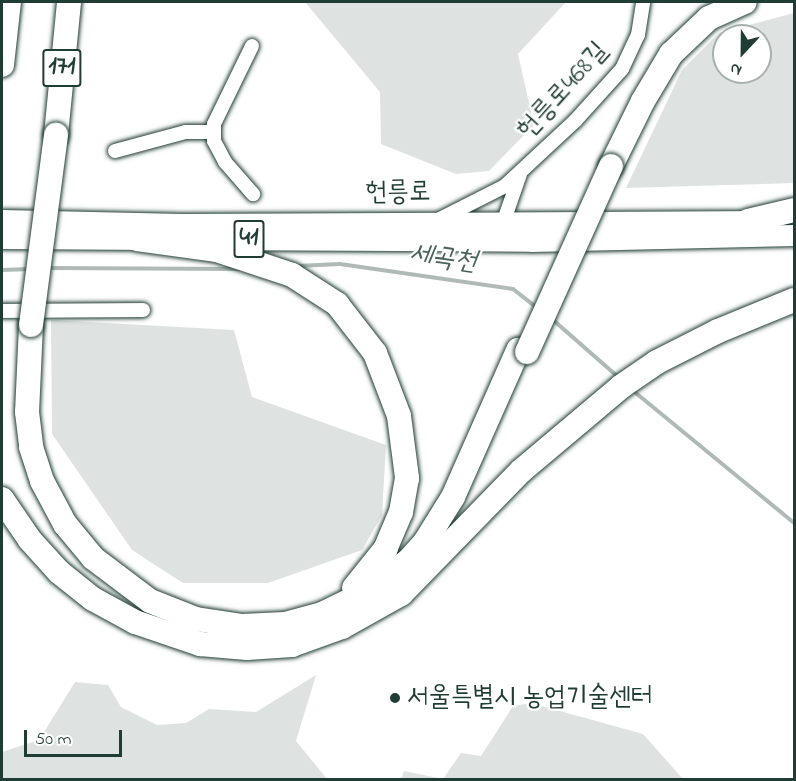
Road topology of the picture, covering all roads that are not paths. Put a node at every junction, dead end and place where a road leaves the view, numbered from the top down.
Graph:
1 (9, 2) edge
2 (69, 2) edge
3 (643, 2) edge
4 (717, 2) edge
5 (745, 2) edge
6 (252, 46) dead end
7 (2, 65) edge
8 (214, 132) junction
9 (115, 151) dead end
10 (606, 166) junction
11 (520, 174) junction
12 (254, 194) dead end
13 (795, 210) edge
14 (2, 220) edge
15 (795, 220) edge
16 (435, 221) junction
17 (748, 221) junction
18 (500, 232) junction
19 (795, 235) edge
20 (2, 238) edge
21 (137, 238) junction
22 (795, 300) edge
23 (143, 310) dead end
24 (2, 311) edge
25 (523, 351) junction
26 (2, 499) edge
27 (322, 614) junction
28 (342, 627) junction

1 - 7 highway, 171
2 - 27 highway, 171, bridge
3 - 11 street, 헌릉로468길
4 - 10 highway
5 - 10 highway
6 - 8 street
8 - 9 street
8 - 12 street
10 - 25 highway
11 - 16 street, 헌릉로468길
11 - 18 street, 헌릉로468길
13 - 17 highway
14 - 16 main road, 헌릉로 / 41
15 - 17 main road, 헌릉로 / 41
16 - 18 main road, 헌릉로 / 41
17 - 18 main road, 헌릉로 / 41
18 - 19 main road, 헌릉로 / 41
18 - 21 main road, 헌릉로 / 41
20 - 21 main road, 헌릉로 / 41
21 - 27 highway
22 - 28 highway
23 - 24 street
25 - 27 highway
25 - 28 highway
26 - 28 highway

